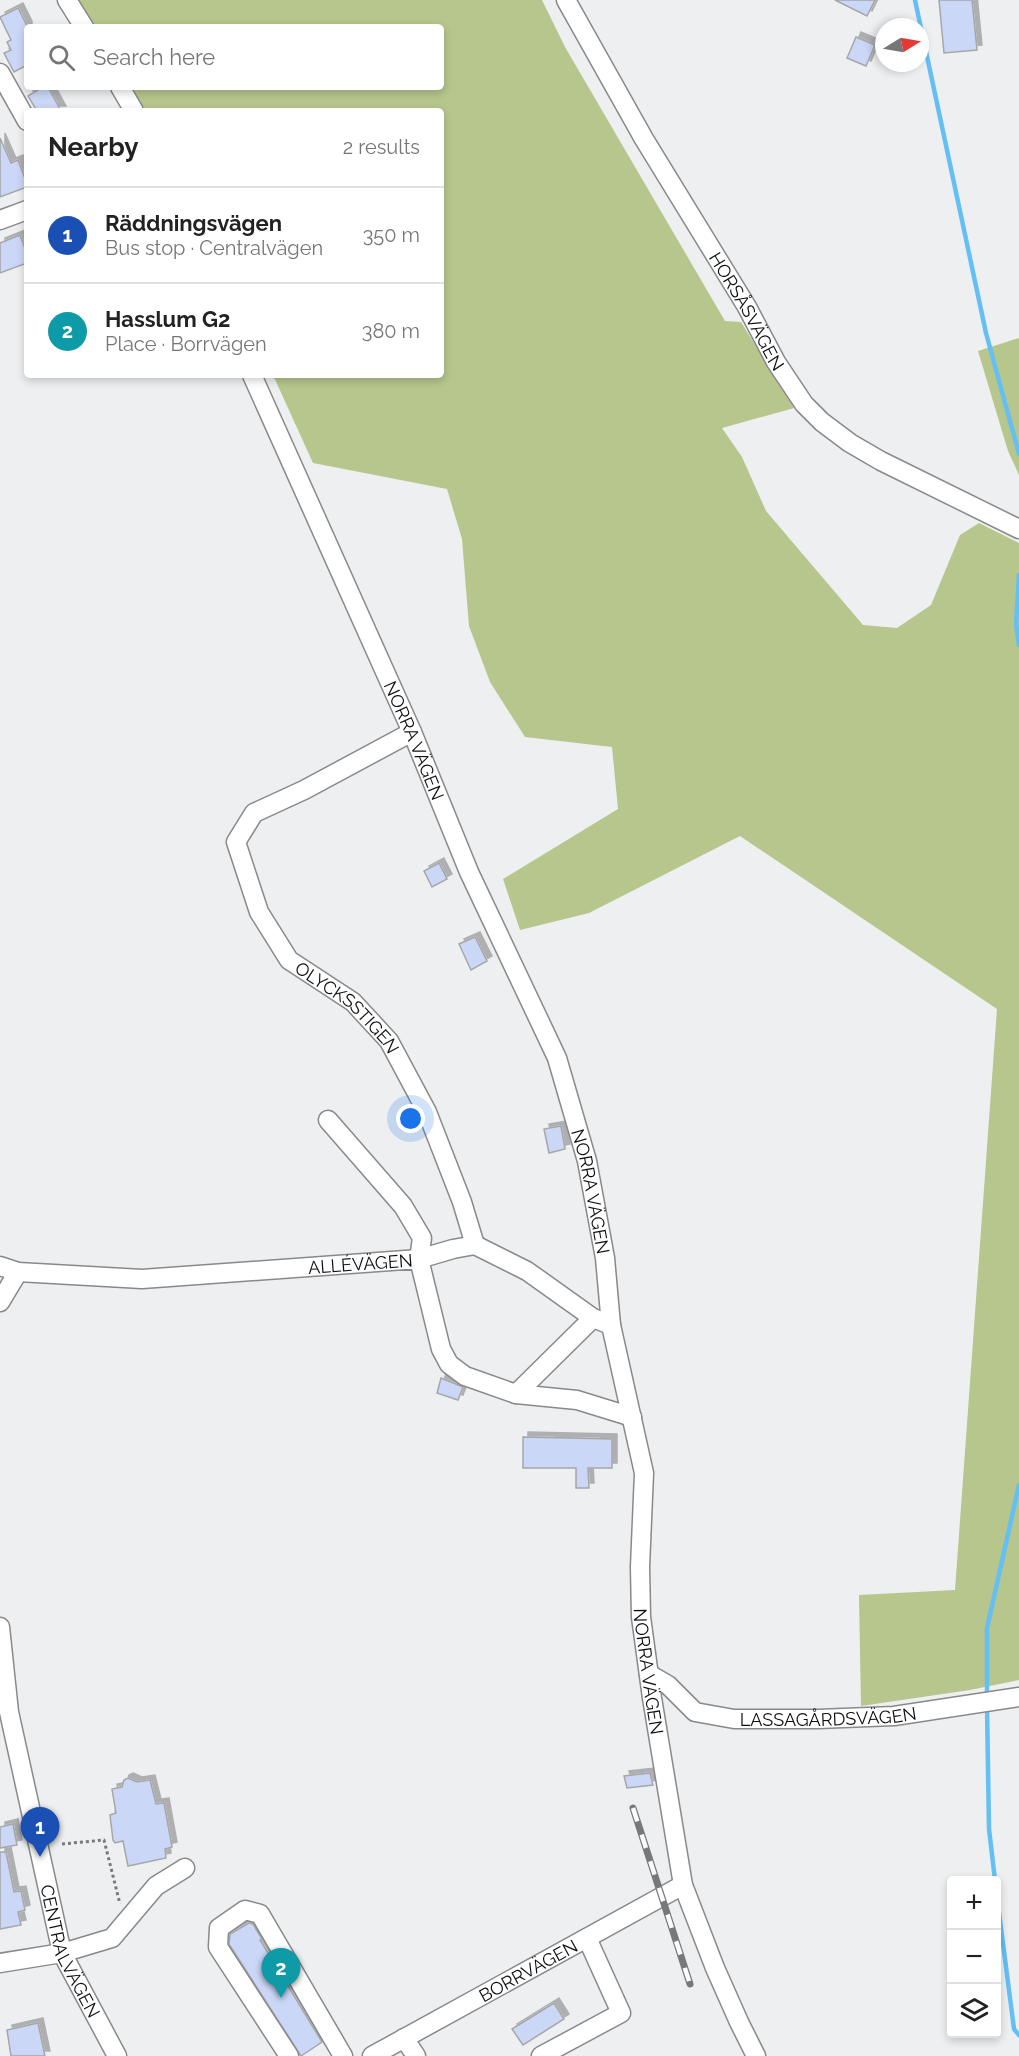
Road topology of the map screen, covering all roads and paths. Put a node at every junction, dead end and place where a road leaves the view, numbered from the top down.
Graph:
1 (67, 0) edge
2 (566, 0) edge
3 (82, 24) edge
4 (0, 73) edge
5 (122, 90) edge
6 (132, 108) edge
7 (24, 116) edge
8 (24, 211) edge
9 (0, 220) edge
10 (253, 378) edge
11 (1019, 529) edge
12 (412, 732) junction
13 (328, 1120) dead end
14 (475, 1245) junction
15 (419, 1259) junction
16 (0, 1266) edge
17 (18, 1272) junction
18 (0, 1302) edge
19 (593, 1318) junction
20 (611, 1325) junction
21 (516, 1394) junction
22 (632, 1417) junction
23 (0, 1627) edge
24 (649, 1674) junction
25 (1019, 1697) edge
26 (62, 1844) dead end
27 (185, 1868) dead end
28 (683, 1885) junction
29 (124, 1923) junction
30 (587, 1938) junction
31 (62, 1953) junction
32 (0, 1963) edge
33 (404, 2038) junction
34 (117, 2056) edge
35 (289, 2056) edge
36 (343, 2056) edge
37 (372, 2056) edge
38 (416, 2056) edge
39 (541, 2056) edge
40 (756, 2056) edge

1 - 3 street
2 - 11 street, HORSÅSVÄGEN
4 - 7 street
5 - 6 street
8 - 9 street
10 - 12 street, NORRA VÄGEN
12 - 14 street, OLYCKSSTIGEN
12 - 20 street, NORRA VÄGEN
13 - 15 street
14 - 15 street
14 - 19 street
15 - 17 street, ALLÉVÄGEN
15 - 21 street, ALLÉVÄGEN
16 - 17 street, ALLÉVÄGEN
17 - 18 street
19 - 20 street
19 - 21 street
20 - 22 street, NORRA VÄGEN
21 - 22 street, ALLÉVÄGEN
22 - 24 street, NORRA VÄGEN
23 - 31 street, CENTRALVÄGEN
24 - 25 street, LASSAGÅRDSVÄGEN
24 - 28 street, NORRA VÄGEN
26 - 29 path
27 - 29 street
28 - 30 street, BORRVÄGEN
28 - 40 street, NORRA VÄGEN
29 - 31 street
30 - 33 street, BORRVÄGEN
30 - 39 street
31 - 32 street
31 - 34 street, CENTRALVÄGEN
33 - 37 street, BORRVÄGEN
33 - 38 street
35 - 36 street

